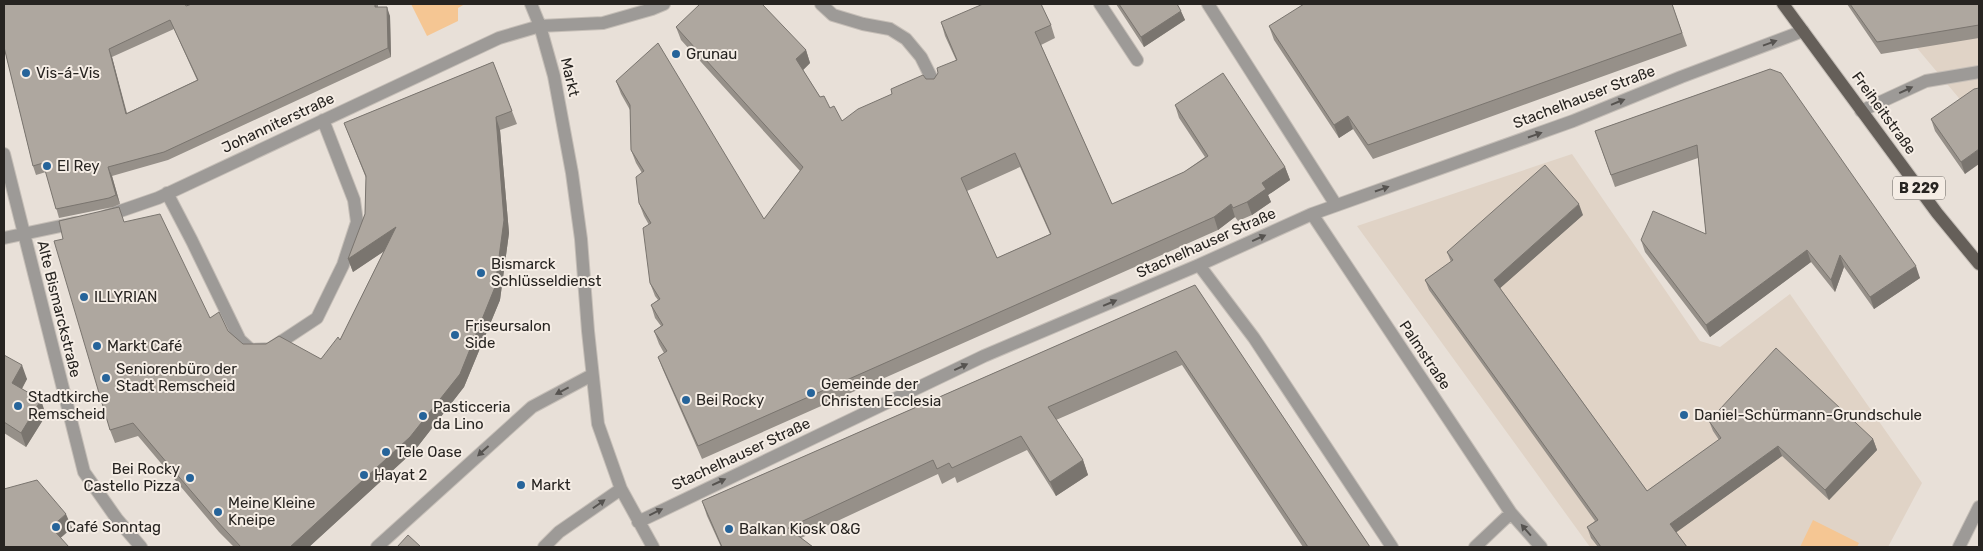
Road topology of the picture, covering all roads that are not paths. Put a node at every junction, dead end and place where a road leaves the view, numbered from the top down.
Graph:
1 (531, 4) edge
2 (664, 4) edge
3 (821, 4) edge
4 (1100, 4) edge
5 (1208, 4) edge
6 (1783, 4) edge
7 (540, 26) junction
8 (1803, 31) junction
9 (1137, 60) dead end
10 (1979, 72) edge
11 (936, 85) edge
12 (1861, 111) junction
13 (323, 120) junction
14 (4, 154) edge
15 (166, 193) junction
16 (1336, 205) junction
17 (1312, 214) junction
18 (24, 234) junction
19 (4, 238) edge
20 (1979, 264) edge
21 (1199, 265) junction
22 (592, 374) junction
23 (621, 489) junction
24 (1979, 507) edge
25 (1511, 514) junction
26 (638, 522) junction
27 (141, 547) edge
28 (376, 547) edge
29 (544, 547) edge
30 (653, 547) edge
31 (1392, 547) edge
32 (1475, 547) edge
33 (1541, 547) edge
34 (1959, 547) edge

1 - 7 street, Markt
2 - 7 street, Johanniterstraße
3 - 11 street
4 - 9 street
5 - 16 street
6 - 8 main road, Freiheitstraße / B 229
7 - 13 street, Johanniterstraße
7 - 22 street, Markt
8 - 12 main road, Freiheitstraße / B 229
16 -> 8 street, Stachelhauser Straße
12 -> 10 street
12 - 20 main road, Freiheitstraße / B 229
13 - 15 street, Johanniterstraße
13 - 15 street
14 - 18 street, Alte Bismarckstraße
15 - 18 street, Johanniterstraße
16 - 17 street, Stachelhauser Straße
21 -> 17 street, Stachelhauser Straße
17 - 25 street, Palmstraße
18 - 19 street, Johanniterstraße
18 - 27 street, Alte Bismarckstraße
26 -> 21 street, Stachelhauser Straße
21 - 31 street
22 - 23 street, Markt
22 -> 28 street
23 - 26 street, Markt
29 -> 23 street
24 - 34 street
25 - 32 street
33 -> 25 street, Palmstraße
26 - 30 street, Markt

